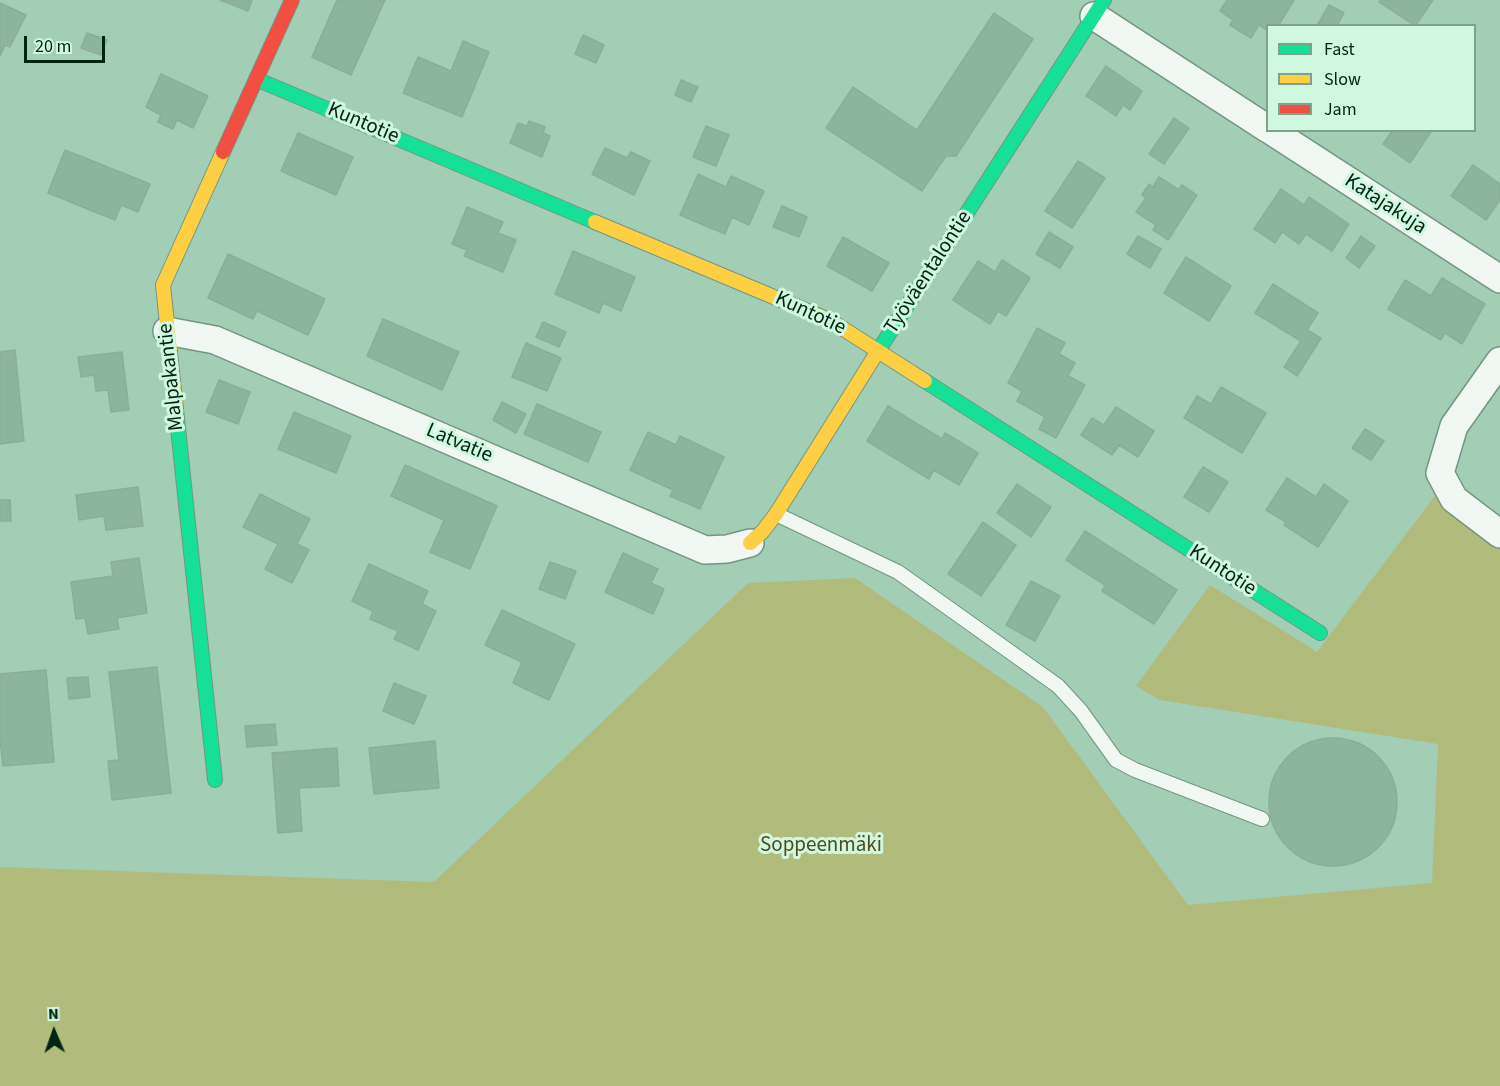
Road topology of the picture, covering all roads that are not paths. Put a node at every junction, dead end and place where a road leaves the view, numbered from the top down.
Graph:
1 (292, 0) edge
2 (1099, 8) edge
3 (256, 79) junction
4 (1266, 128) edge
5 (1272, 132) edge
6 (1500, 279) edge
7 (167, 331) junction
8 (879, 351) junction
9 (1500, 361) edge
10 (776, 514) junction
11 (1500, 534) edge
12 (750, 543) joint
13 (1320, 633) dead end
14 (215, 780) dead end
15 (1262, 819) dead end

1 - 3 street, Malpakantie
2 - 4 street, Katajakuja
2 - 8 street, Työväentalontie
3 - 7 street, Malpakantie
3 - 8 street, Kuntotie
5 - 6 street, Katajakuja
7 - 12 street, Latvatie
7 - 14 street, Malpakantie
8 - 10 street, Työväentalontie
8 - 13 street, Kuntotie
9 - 11 street
10 - 12 street, Työväentalontie
10 - 15 lane

